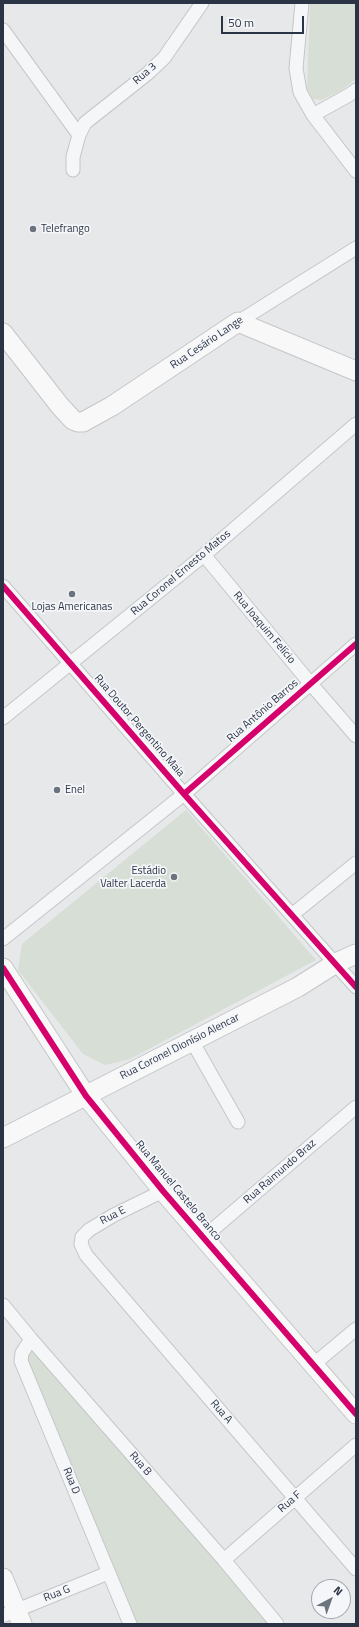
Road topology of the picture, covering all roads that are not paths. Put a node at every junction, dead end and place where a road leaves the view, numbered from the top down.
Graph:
1 (202, 3) edge
2 (302, 3) edge
3 (3, 30) edge
4 (356, 90) edge
5 (313, 115) junction
6 (79, 135) junction
7 (73, 170) dead end
8 (356, 171) edge
9 (356, 248) edge
10 (238, 322) junction
11 (3, 333) edge
12 (356, 371) edge
13 (354, 431) edge
14 (204, 555) junction
15 (3, 586) edge
16 (8, 601) edge
17 (356, 644) edge
18 (71, 663) junction
19 (310, 683) junction
20 (3, 718) edge
21 (356, 736) edge
22 (184, 794) junction
23 (356, 863) edge
24 (293, 914) junction
25 (3, 939) edge
26 (356, 954) edge
27 (336, 964) junction
28 (3, 968) edge
29 (356, 987) edge
30 (192, 1041) junction
31 (86, 1096) junction
32 (356, 1107) edge
33 (238, 1122) dead end
34 (3, 1138) edge
35 (163, 1190) junction
36 (204, 1237) junction
37 (86, 1255) joint
38 (3, 1305) edge
39 (356, 1329) edge
40 (30, 1339) junction
41 (314, 1364) junction
42 (356, 1414) edge
43 (356, 1445) edge
44 (294, 1498) junction
45 (224, 1560) junction
46 (356, 1569) edge
47 (108, 1573) junction
48 (3, 1578) edge
49 (11, 1617) edge
50 (130, 1624) edge
51 (277, 1624) edge

1 - 6 street, Rua 3
2 - 5 street
3 - 6 street
4 - 5 street
5 - 8 street
6 - 7 street, Rua 3
9 - 10 street, Rua Cesário Lange
10 - 11 main road, Rua Cesário Lange
10 - 12 main road
13 - 14 street, Rua Coronel Ernesto Matos
14 - 18 street, Rua Coronel Ernesto Matos
14 - 19 street, Rua Joaquim Felício
15 - 16 street, Rua Doutor Pergentino Maia
16 - 18 street, Rua Doutor Pergentino Maia
17 - 19 street, Rua Antônio Barros
18 - 20 street, Rua Coronel Ernesto Matos
18 - 22 street, Rua Doutor Pergentino Maia
19 - 21 street, Rua Joaquim Felício
19 - 22 street, Rua Antônio Barros
22 - 24 street, Rua Doutor Pergentino Maia
22 - 25 street, Rua Antônio Barros
23 - 24 street
24 - 27 street, Rua Doutor Pergentino Maia
26 - 27 main road, Rua Coronel Dionísio Alencar
27 - 29 street, Rua Doutor Pergentino Maia
27 - 30 main road, Rua Coronel Dionísio Alencar
28 - 31 main road, Rua Manuel Castelo Branco
30 - 31 main road, Rua Coronel Dionísio Alencar
30 - 33 street
31 - 34 main road, Rua Coronel Dionísio Alencar
31 - 35 main road, Rua Manuel Castelo Branco
32 - 36 street, Rua Raimundo Braz
35 - 36 main road, Rua Manuel Castelo Branco
35 - 37 street, Rua E
36 - 41 main road, Rua Manuel Castelo Branco
37 - 44 street, Rua A
38 - 40 street, Rua B
39 - 41 street
40 - 45 street, Rua B
40 - 47 street, Rua D
41 - 42 main road, Rua Manuel Castelo Branco
43 - 44 street, Rua F
44 - 45 street, Rua F
44 - 46 street, Rua A
45 - 51 street, Rua B
47 - 49 street, Rua G
47 - 50 street, Rua D
48 - 49 main road

